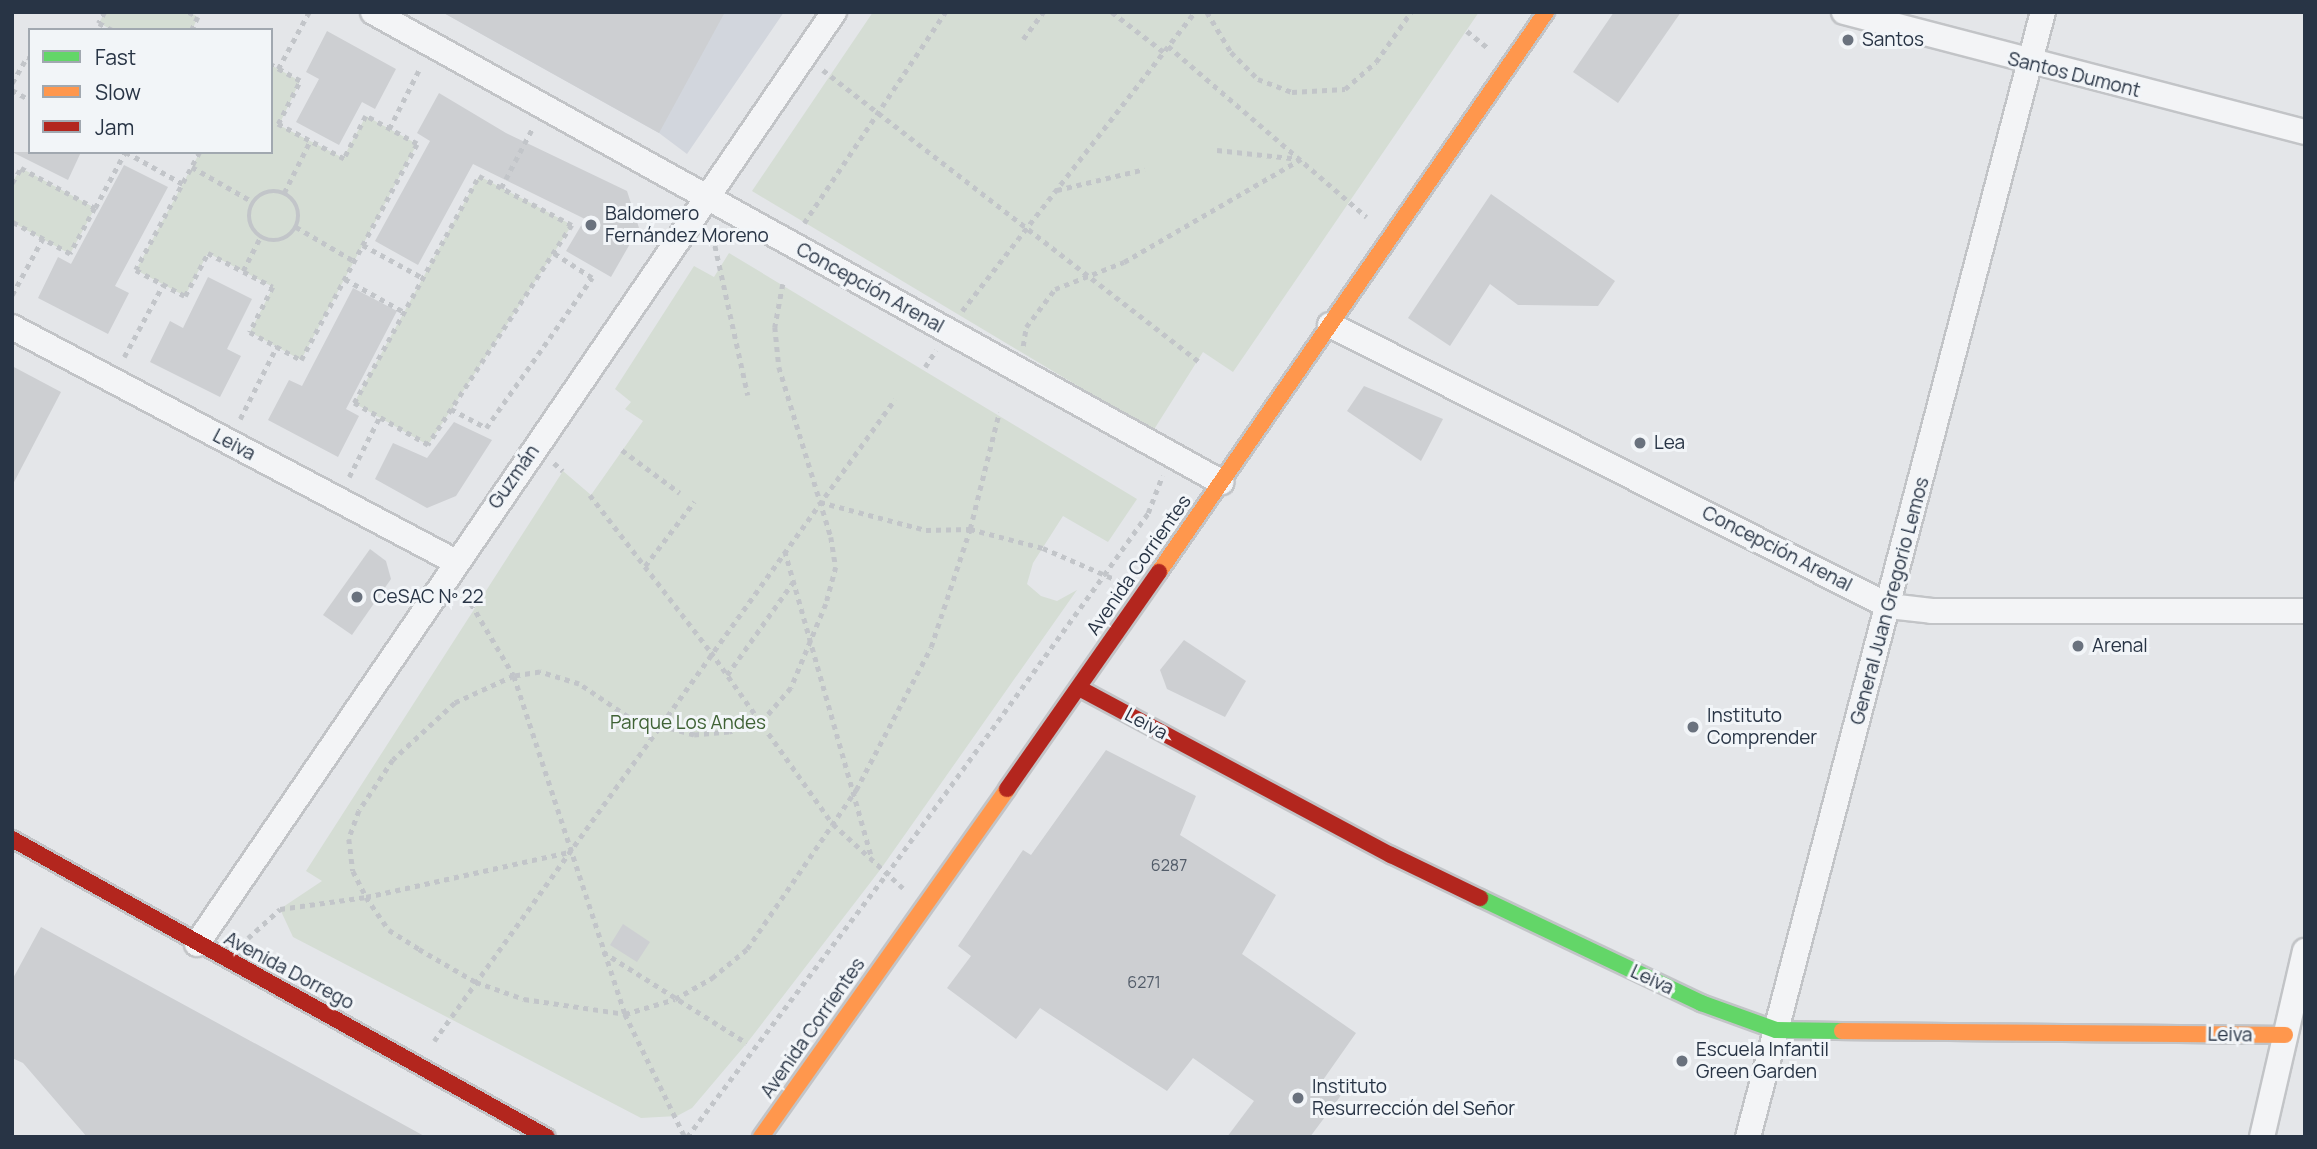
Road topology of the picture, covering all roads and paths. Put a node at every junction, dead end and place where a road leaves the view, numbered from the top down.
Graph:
1 (105, 12) edge
2 (189, 12) edge
3 (309, 12) edge
4 (373, 12) edge
5 (834, 12) edge
6 (945, 12) edge
7 (1043, 12) edge
8 (1112, 12) edge
9 (1195, 12) edge
10 (1207, 12) edge
11 (1411, 12) edge
12 (1546, 12) edge
13 (1844, 12) edge
14 (2043, 12) edge
15 (108, 28) edge
16 (193, 28) edge
17 (1490, 33) dead end
18 (1023, 39) dead end
19 (432, 45) junction
20 (1166, 49) junction
21 (805, 55) junction
22 (1475, 55) dead end
23 (28, 57) edge
24 (2030, 64) junction
25 (273, 66) edge
26 (278, 69) junction
27 (12, 83) edge
28 (12, 90) edge
29 (28, 99) edge
30 (543, 107) junction
31 (879, 113) junction
32 (388, 129) junction
33 (2305, 132) edge
34 (310, 141) junction
35 (1217, 150) dead end
36 (125, 154) edge
37 (130, 154) edge
38 (199, 154) edge
39 (1300, 159) junction
40 (192, 167) junction
41 (1145, 169) dead end
42 (15, 173) edge
43 (12, 183) edge
44 (183, 184) junction
45 (501, 188) junction
46 (1056, 190) junction
47 (284, 193) junction
48 (707, 197) junction
49 (253, 202) junction
50 (1373, 204) dead end
51 (95, 208) junction
52 (1366, 216) junction
53 (12, 222) edge
54 (804, 223) dead end
55 (296, 227) junction
56 (1028, 227) junction
57 (1358, 227) dead end
58 (1392, 235) junction
59 (261, 236) junction
60 (43, 238) junction
61 (363, 245) junction
62 (554, 253) junction
63 (354, 261) junction
64 (243, 271) junction
65 (1091, 276) junction
66 (423, 278) junction
67 (345, 279) junction
68 (783, 284) dead end
69 (163, 285) junction
70 (12, 295) edge
71 (404, 312) junction
72 (1330, 325) junction
73 (12, 327) edge
74 (948, 331) junction
75 (277, 346) junction
76 (1022, 353) dead end
77 (1198, 361) dead end
78 (925, 367) dead end
79 (111, 379) junction
80 (748, 395) dead end
81 (895, 399) dead end
82 (451, 409) junction
83 (999, 413) dead end
84 (379, 418) junction
85 (229, 442) junction
86 (622, 450) dead end
87 (1170, 454) junction
88 (1222, 482) junction
89 (680, 493) dead end
90 (590, 495) dead end
91 (337, 499) junction
92 (694, 502) dead end
93 (820, 502) junction
94 (970, 529) junction
95 (785, 550) junction
96 (456, 562) junction
97 (645, 566) junction
98 (1104, 575) junction
99 (793, 582) junction
100 (1146, 592) junction
101 (461, 603) dead end
102 (1889, 606) junction
103 (2305, 611) edge
104 (809, 645) junction
105 (711, 652) junction
106 (727, 675) junction
107 (514, 676) junction
108 (1079, 688) junction
109 (761, 723) junction
110 (657, 728) junction
111 (856, 790) junction
112 (833, 824) junction
113 (12, 839) edge
114 (569, 852) junction
115 (872, 860) junction
116 (886, 875) junction
117 (366, 897) junction
118 (925, 905) junction
119 (197, 944) junction
120 (2305, 951) edge
121 (602, 952) junction
122 (225, 960) junction
123 (476, 982) junction
124 (675, 999) junction
125 (625, 1014) junction
126 (1776, 1030) junction
127 (2285, 1035) junction
128 (747, 1043) dead end
129 (417, 1065) junction
130 (547, 1137) edge
131 (686, 1137) edge
132 (761, 1137) edge
133 (1748, 1137) edge
134 (2262, 1137) edge

1 - 15 path
2 - 16 path
3 - 26 path
4 - 19 street, Concepción Arenal
5 - 21 street, Guzmán
6 - 31 path
7 - 18 path
8 - 20 path
9 - 20 path
10 - 11 path
12 - 58 main road, Avenida Corrientes
13 - 24 street, Santos Dumont
14 - 24 street, General Juan Gregorio Lemos
17 - 22 path
19 - 30 street, Concepción Arenal
19 - 32 path
20 - 39 path
20 - 46 path
21 - 31 path
21 - 48 street, Guzmán
23 - 27 path
24 - 33 street, Santos Dumont
24 - 102 street, General Juan Gregorio Lemos
25 - 26 path
26 - 34 path
28 - 29 path
30 - 45 path
30 - 48 street, Concepción Arenal
31 - 54 path
31 - 56 path
32 - 34 path
32 - 61 path
34 - 47 path
35 - 39 path
36 - 51 path
37 - 44 path
38 - 40 path
39 - 52 path
39 - 65 path
40 - 44 path
40 - 49 path
41 - 46 path
42 - 43 path
42 - 51 path
44 - 69 path
45 - 62 path
45 - 66 path
46 - 56 path
47 - 49 path
47 - 55 path
48 - 74 street, Concepción Arenal
48 - 80 path
48 - 96 street, Guzmán
49 - 59 path
50 - 52 path
51 - 60 path
52 - 57 path
52 - 58 path
53 - 60 path
55 - 59 path
55 - 63 path
56 - 65 path
56 - 74 path
58 - 72 main road, Avenida Corrientes
59 - 64 path
60 - 70 path
61 - 63 path
61 - 66 path
62 - 82 path
62 - 82 path
63 - 67 path
64 - 69 path
64 - 75 path
65 - 76 path
65 - 77 path
66 - 71 path
67 - 71 path
67 - 75 path
68 - 93 path
69 - 79 path
71 - 84 path
72 - 88 main road, Avenida Corrientes
72 - 102 street, Concepción Arenal
73 - 79 street, Leiva
74 - 78 path
74 - 87 street, Concepción Arenal
75 - 85 path
79 - 85 street, Leiva
81 - 93 path
82 - 84 path
83 - 94 path
84 - 91 path
85 - 91 street, Leiva
86 - 89 path
87 - 88 street, Concepción Arenal
87 - 98 path
88 - 100 main road, Avenida Corrientes
90 - 97 path
91 - 96 street, Leiva
92 - 97 path
93 - 94 path
93 - 95 path
93 - 104 path
94 - 98 path
94 - 111 path
95 - 99 path
95 - 105 path
96 - 119 street, Guzmán
97 - 105 path
98 - 100 path
98 - 116 path
99 - 104 path
99 - 106 path
100 - 108 main road, Avenida Corrientes
101 - 107 path
102 - 103 street, Concepción Arenal
102 - 126 street, General Juan Gregorio Lemos
104 - 109 path
104 - 111 path
105 - 106 path
105 - 110 path
106 - 109 path
107 - 110 path
107 - 114 path
107 - 117 path
108 - 118 main road, Avenida Corrientes
108 - 126 main road, Leiva
109 - 110 path
109 - 112 path
110 - 114 path
111 - 112 path
111 - 115 path
112 - 115 path
112 - 124 path
113 - 119 main road, Avenida Dorrego
114 - 117 path
114 - 121 path
114 - 123 path
115 - 116 path
116 - 118 path
116 - 131 path
117 - 122 path
117 - 123 path
118 - 132 main road, Avenida Corrientes
119 - 122 main road, Avenida Dorrego
120 - 127 street
121 - 124 path
121 - 125 path
122 - 129 main road, Avenida Dorrego
123 - 125 path
123 - 129 path
124 - 125 path
124 - 128 path
125 - 131 path
126 - 127 main road, Leiva
126 - 133 street, General Juan Gregorio Lemos
127 - 134 street
129 - 130 main road, Avenida Dorrego

